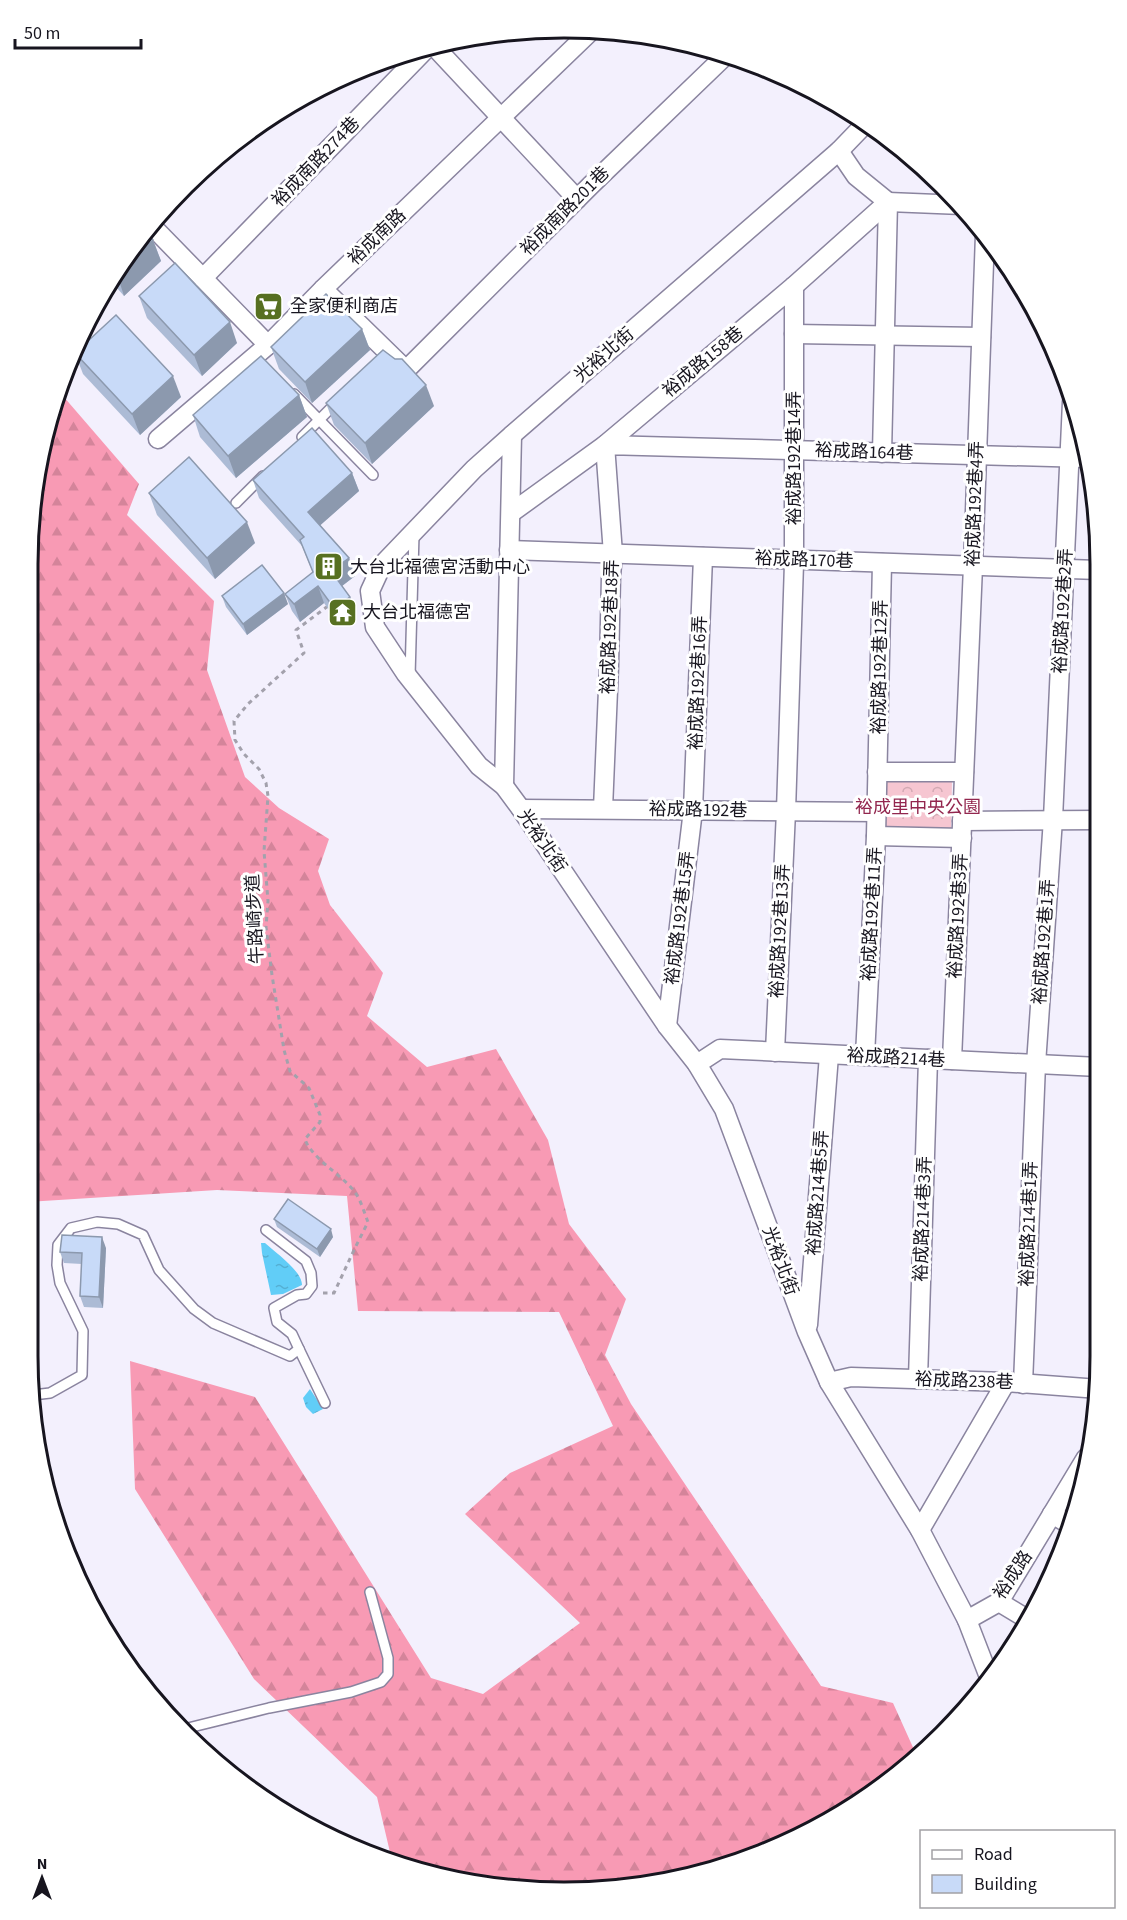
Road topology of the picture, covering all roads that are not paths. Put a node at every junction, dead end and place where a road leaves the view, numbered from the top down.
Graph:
1 (583, 39) edge
2 (438, 53) edge
3 (420, 57) edge
4 (720, 61) edge
5 (501, 118) junction
6 (861, 129) edge
7 (839, 151) junction
8 (577, 199) junction
9 (888, 202) junction
10 (947, 204) edge
11 (156, 231) edge
12 (984, 248) edge
13 (202, 278) junction
14 (794, 286) junction
15 (323, 289) junction
16 (794, 334) junction
17 (884, 335) junction
18 (981, 336) junction
19 (263, 355) junction
20 (288, 388) edge
21 (343, 395) edge
22 (319, 421) junction
23 (512, 435) junction
24 (158, 439) dead end
25 (605, 445) junction
26 (294, 446) edge
27 (795, 450) junction
28 (882, 453) junction
29 (976, 455) junction
30 (1079, 458) edge
31 (1079, 460) edge
32 (269, 470) edge
33 (373, 475) dead end
34 (236, 503) dead end
35 (511, 513) junction
36 (414, 531) junction
37 (509, 550) junction
38 (613, 554) junction
39 (703, 557) junction
40 (794, 560) junction
41 (882, 563) junction
42 (973, 566) junction
43 (1065, 569) junction
44 (1090, 570) edge
45 (410, 678) junction
46 (878, 772) junction
47 (963, 772) junction
48 (504, 786) junction
49 (521, 809) junction
50 (603, 809) junction
51 (693, 810) junction
52 (786, 811) junction
53 (876, 812) junction
54 (1053, 819) junction
55 (1090, 820) edge
56 (962, 829) junction
57 (876, 836) junction
58 (667, 1026) junction
59 (775, 1052) junction
60 (828, 1054) junction
61 (865, 1056) junction
62 (928, 1059) junction
63 (952, 1060) junction
64 (697, 1064) junction
65 (1036, 1064) junction
66 (1090, 1067) edge
67 (266, 1230) dead end
68 (807, 1332) junction
69 (299, 1349) junction
70 (918, 1379) junction
71 (829, 1382) junction
72 (1015, 1383) junction
73 (1088, 1388) edge
74 (39, 1394) edge
75 (325, 1403) dead end
76 (1076, 1475) edge
77 (1052, 1514) junction
78 (1064, 1521) edge
79 (920, 1530) junction
80 (370, 1592) dead end
81 (999, 1602) junction
82 (1021, 1616) edge
83 (967, 1620) junction
84 (986, 1670) edge
85 (191, 1727) edge

1 - 5 street, 裕成南路
2 - 5 street
3 - 13 street, 裕成南路274巷
4 - 8 street, 裕成南路201巷
5 - 8 street
5 - 15 street, 裕成南路
6 - 7 street, 光裕北街
7 - 9 street
7 - 23 street, 光裕北街
8 - 15 street, 裕成南路201巷
9 - 10 street
9 - 14 street, 裕成路158巷
9 - 17 street
11 - 13 street
12 - 18 street, 裕成路192巷4弄
13 - 19 street
14 - 16 street, 裕成路192巷14弄
14 - 25 street, 裕成路158巷
15 - 19 street, 裕成南路
16 - 17 street
16 - 27 street, 裕成路192巷14弄
17 - 18 street
17 - 28 street
18 - 29 street, 裕成路192巷4弄
19 - 24 street, 裕成南路
20 - 22 lane
21 - 22 lane
22 - 26 lane
22 - 33 lane
23 - 35 street
23 - 36 street, 光裕北街
25 - 27 street, 裕成路164巷
25 - 35 street, 裕成路158巷
25 - 38 street, 裕成路192巷18弄
27 - 28 street, 裕成路164巷
27 - 40 street, 裕成路192巷14弄
28 - 29 street, 裕成路164巷
29 - 30 street, 裕成路164巷
29 - 42 street, 裕成路192巷4弄
31 - 43 street, 裕成路192巷2弄
32 - 34 lane
35 - 37 street
36 - 45 lane
36 - 45 street, 光裕北街
37 - 38 street, 裕成路170巷
37 - 48 street
38 - 39 street, 裕成路170巷
38 - 50 street, 裕成路192巷18弄
39 - 40 street, 裕成路170巷
39 - 51 street, 裕成路192巷16弄
40 - 41 street, 裕成路170巷
40 - 52 street, 裕成路192巷14弄
41 - 42 street, 裕成路170巷
41 - 46 street, 裕成路192巷12弄
42 - 43 street, 裕成路170巷
42 - 47 street, 裕成路192巷4弄
43 - 44 street, 裕成路170巷
43 - 54 street, 裕成路192巷2弄
45 - 48 street, 光裕北街
46 - 47 street
46 - 53 street, 裕成路192巷11弄
47 - 56 street, 裕成路192巷3弄
48 - 49 street, 光裕北街
49 - 50 street, 裕成路192巷
49 - 58 street, 光裕北街
50 - 51 street, 裕成路192巷
51 - 52 street, 裕成路192巷
51 - 58 street, 裕成路192巷15弄
52 - 53 street, 裕成路192巷
52 - 59 street, 裕成路192巷13弄
53 - 57 street, 裕成路192巷11弄
54 - 55 street
54 - 56 street
54 - 65 street, 裕成路192巷1弄
56 - 57 street
56 - 63 street, 裕成路192巷3弄
57 - 61 street, 裕成路192巷11弄
58 - 64 street, 光裕北街
59 - 60 street, 裕成路214巷
59 - 64 street, 裕成路214巷
60 - 61 street, 裕成路214巷
60 - 68 street, 裕成路214巷5弄
61 - 62 street, 裕成路214巷
62 - 63 street, 裕成路214巷
62 - 70 street, 裕成路214巷3弄
63 - 65 street, 裕成路214巷
64 - 68 street, 光裕北街
65 - 66 street, 裕成路214巷
65 - 72 street, 裕成路214巷1弄
67 - 69 lane
68 - 71 street, 光裕北街
69 - 74 lane
69 - 75 lane
70 - 71 street, 裕成路238巷
70 - 72 street, 裕成路238巷
71 - 79 street, 光裕北街
72 - 73 street, 裕成路238巷
72 - 79 street
76 - 77 street, 裕成路
77 - 78 street
77 - 81 street, 裕成路
79 - 83 street, 光裕北街
80 - 85 lane
81 - 82 street
81 - 83 street, 裕成路
83 - 84 street, 光裕北街

